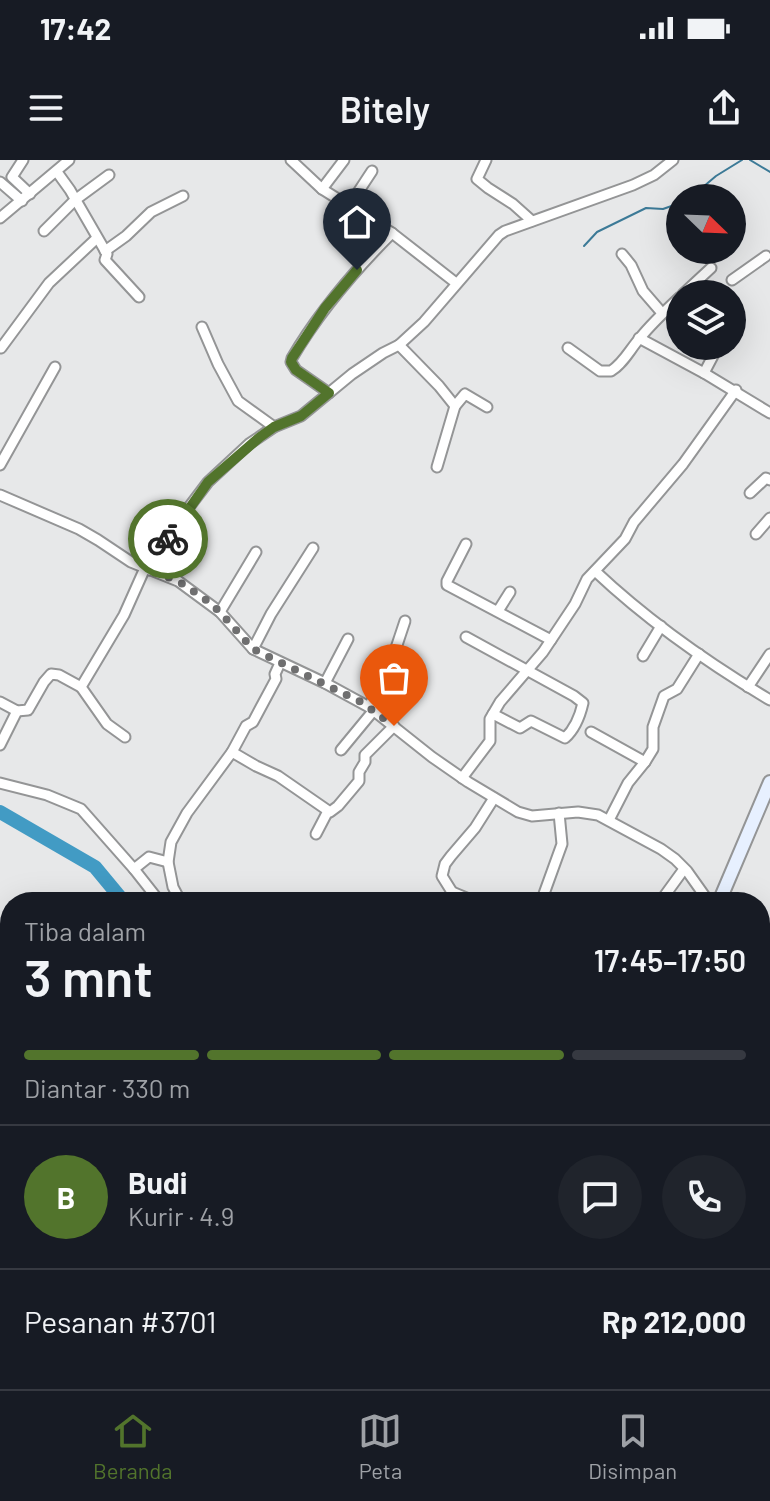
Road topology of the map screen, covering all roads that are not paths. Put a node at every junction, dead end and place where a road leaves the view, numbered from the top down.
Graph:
1 (23, 160) edge
2 (69, 160) edge
3 (291, 160) edge
4 (344, 160) edge
5 (486, 160) edge
6 (673, 160) edge
7 (372, 171) dead end
8 (57, 172) junction
9 (109, 175) dead end
10 (0, 182) edge
11 (322, 189) junction
12 (183, 196) dead end
13 (26, 197) junction
14 (75, 200) junction
15 (349, 206) junction
16 (0, 218) edge
17 (532, 221) junction
18 (44, 231) dead end
19 (392, 233) junction
20 (97, 238) junction
21 (105, 251) junction
22 (622, 254) dead end
23 (769, 256) edge
24 (711, 268) dead end
25 (698, 280) edge
26 (732, 280) dead end
27 (456, 283) junction
28 (139, 297) dead end
29 (666, 309) edge
30 (662, 313) junction
31 (202, 327) dead end
32 (639, 338) junction
33 (399, 345) junction
34 (1, 348) edge
35 (568, 348) dead end
36 (711, 360) edge
37 (55, 367) dead end
38 (704, 373) junction
39 (736, 390) junction
40 (329, 393) junction
41 (455, 406) junction
42 (487, 407) dead end
43 (770, 413) edge
44 (274, 427) junction
45 (0, 465) edge
46 (437, 467) dead end
47 (770, 480) edge
48 (750, 493) dead end
49 (0, 495) edge
50 (770, 518) edge
51 (756, 534) dead end
52 (466, 544) dead end
53 (313, 548) dead end
54 (256, 552) dead end
55 (595, 571) junction
56 (144, 573) junction
57 (510, 592) dead end
58 (498, 611) junction
59 (220, 612) junction
60 (405, 621) dead end
61 (661, 626) junction
62 (466, 637) dead end
63 (348, 639) dead end
64 (551, 640) junction
65 (253, 649) junction
66 (699, 654) junction
67 (770, 654) edge
68 (643, 656) dead end
69 (278, 665) junction
70 (528, 671) junction
71 (325, 683) junction
72 (81, 687) junction
73 (748, 687) junction
74 (770, 700) edge
75 (0, 702) edge
76 (17, 711) junction
77 (371, 711) junction
78 (493, 714) junction
79 (390, 729) junction
80 (591, 732) dead end
81 (125, 737) dead end
82 (0, 745) edge
83 (341, 750) dead end
84 (232, 752) junction
85 (645, 762) junction
86 (462, 778) junction
87 (770, 782) edge
88 (0, 783) edge
89 (491, 802) junction
90 (328, 811) junction
91 (559, 820) junction
92 (609, 820) junction
93 (316, 834) dead end
94 (168, 862) junction
95 (134, 869) junction
96 (684, 869) junction
97 (152, 892) edge
98 (176, 892) edge
99 (448, 892) edge
100 (545, 892) edge
101 (667, 892) edge
102 (701, 892) edge
103 (723, 892) edge

1 - 13 street
2 - 8 street
3 - 11 street
4 - 11 street
5 - 17 street
6 - 17 street
7 - 15 street
8 - 13 street
8 - 14 street
9 - 14 street
10 - 13 street
11 - 15 street
12 - 21 street
13 - 16 street
14 - 18 street
14 - 20 street
15 - 19 street
17 - 27 street
19 - 27 street
19 - 40 street
20 - 21 street
20 - 34 street
21 - 28 street
22 - 30 street
23 - 26 street
24 - 25 street
27 - 33 street
29 - 30 street
30 - 32 street
31 - 44 street
32 - 35 street
32 - 38 street
33 - 40 street
33 - 41 street
36 - 38 street
37 - 45 street
38 - 39 street
39 - 43 street
39 - 55 street
40 - 44 street
41 - 42 street
41 - 46 street
44 - 56 street
47 - 48 street
49 - 56 street
50 - 51 street
52 - 58 street
53 - 65 street
54 - 59 street
55 - 61 street
55 - 64 street
56 - 59 street
56 - 72 street
57 - 58 street
58 - 64 street
59 - 65 street
60 - 77 street
61 - 66 street
61 - 68 street
62 - 70 street
63 - 71 street
64 - 70 street
65 - 69 street
66 - 73 street
66 - 85 street
67 - 73 street
69 - 71 street
69 - 84 street
70 - 78 street
70 - 78 street
71 - 77 street
72 - 76 street
72 - 81 street
73 - 74 street
75 - 76 street
76 - 82 street
77 - 79 street
77 - 83 street
78 - 86 street
79 - 86 street
79 - 90 street
80 - 85 street
84 - 90 street
84 - 94 street
85 - 92 street
86 - 89 street
87 - 103 main road
88 - 95 street
89 - 91 street
89 - 99 street
90 - 93 street
91 - 92 street
91 - 100 street
92 - 96 street
94 - 95 street
94 - 98 street
95 - 97 street
96 - 101 street
96 - 102 street

